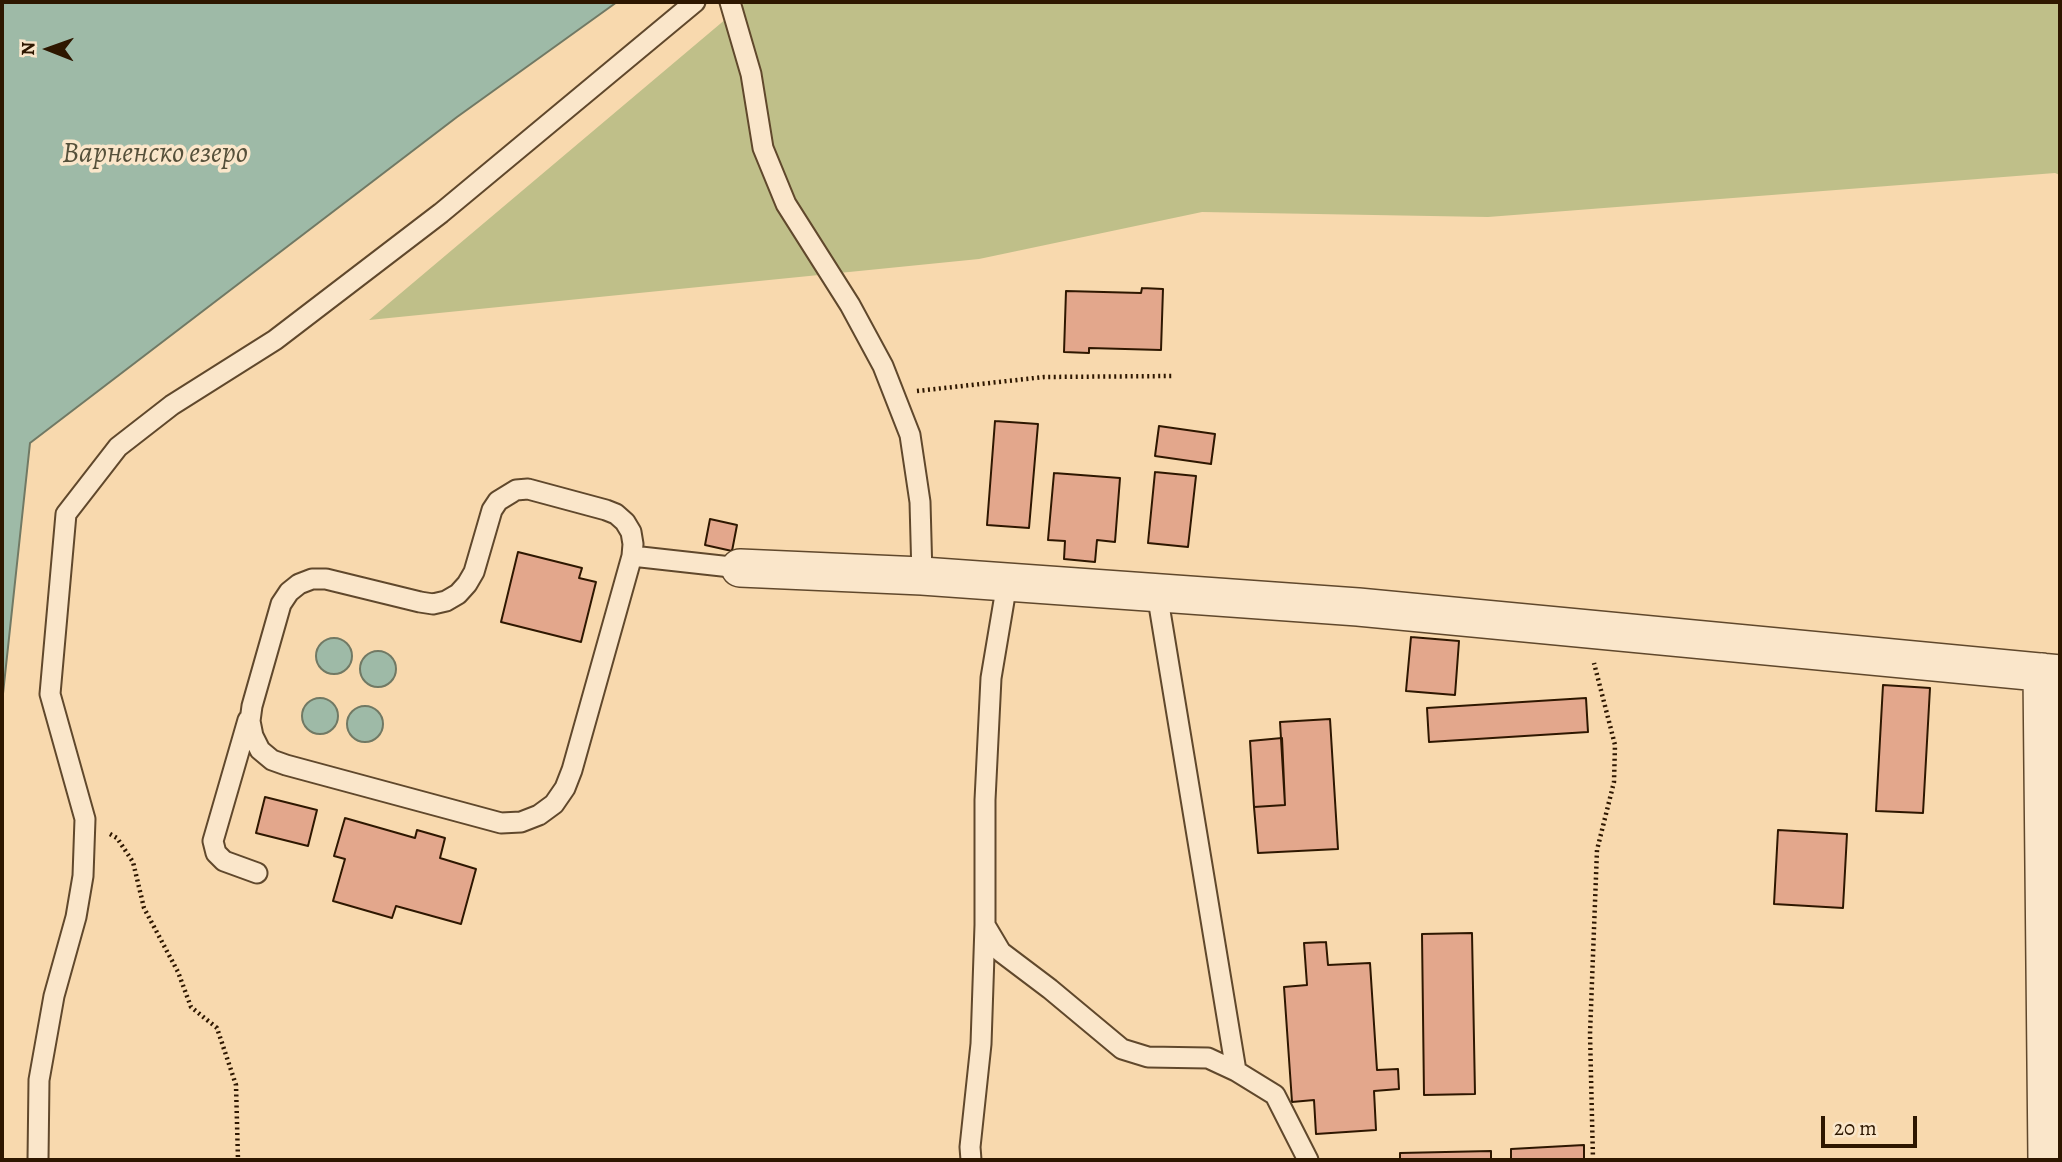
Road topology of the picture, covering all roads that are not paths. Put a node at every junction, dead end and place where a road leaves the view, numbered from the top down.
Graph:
1 (695, 2) edge
2 (730, 2) edge
3 (632, 556) junction
4 (740, 568) joint
5 (922, 576) junction
6 (1007, 583) junction
7 (1157, 593) junction
8 (2051, 673) edge
9 (252, 706) junction
10 (257, 873) dead end
11 (985, 925) junction
12 (1236, 1071) junction
13 (38, 1160) edge
14 (971, 1160) edge
15 (1308, 1160) edge
16 (2047, 1160) edge

1 - 13 lane
2 - 5 lane
3 - 4 lane
3 - 9 lane
3 - 9 lane
4 - 5 street
5 - 6 street
6 - 7 street
6 - 11 lane
7 - 8 street
7 - 12 lane
8 - 16 street
9 - 10 lane
11 - 12 lane
11 - 14 lane
12 - 15 lane

